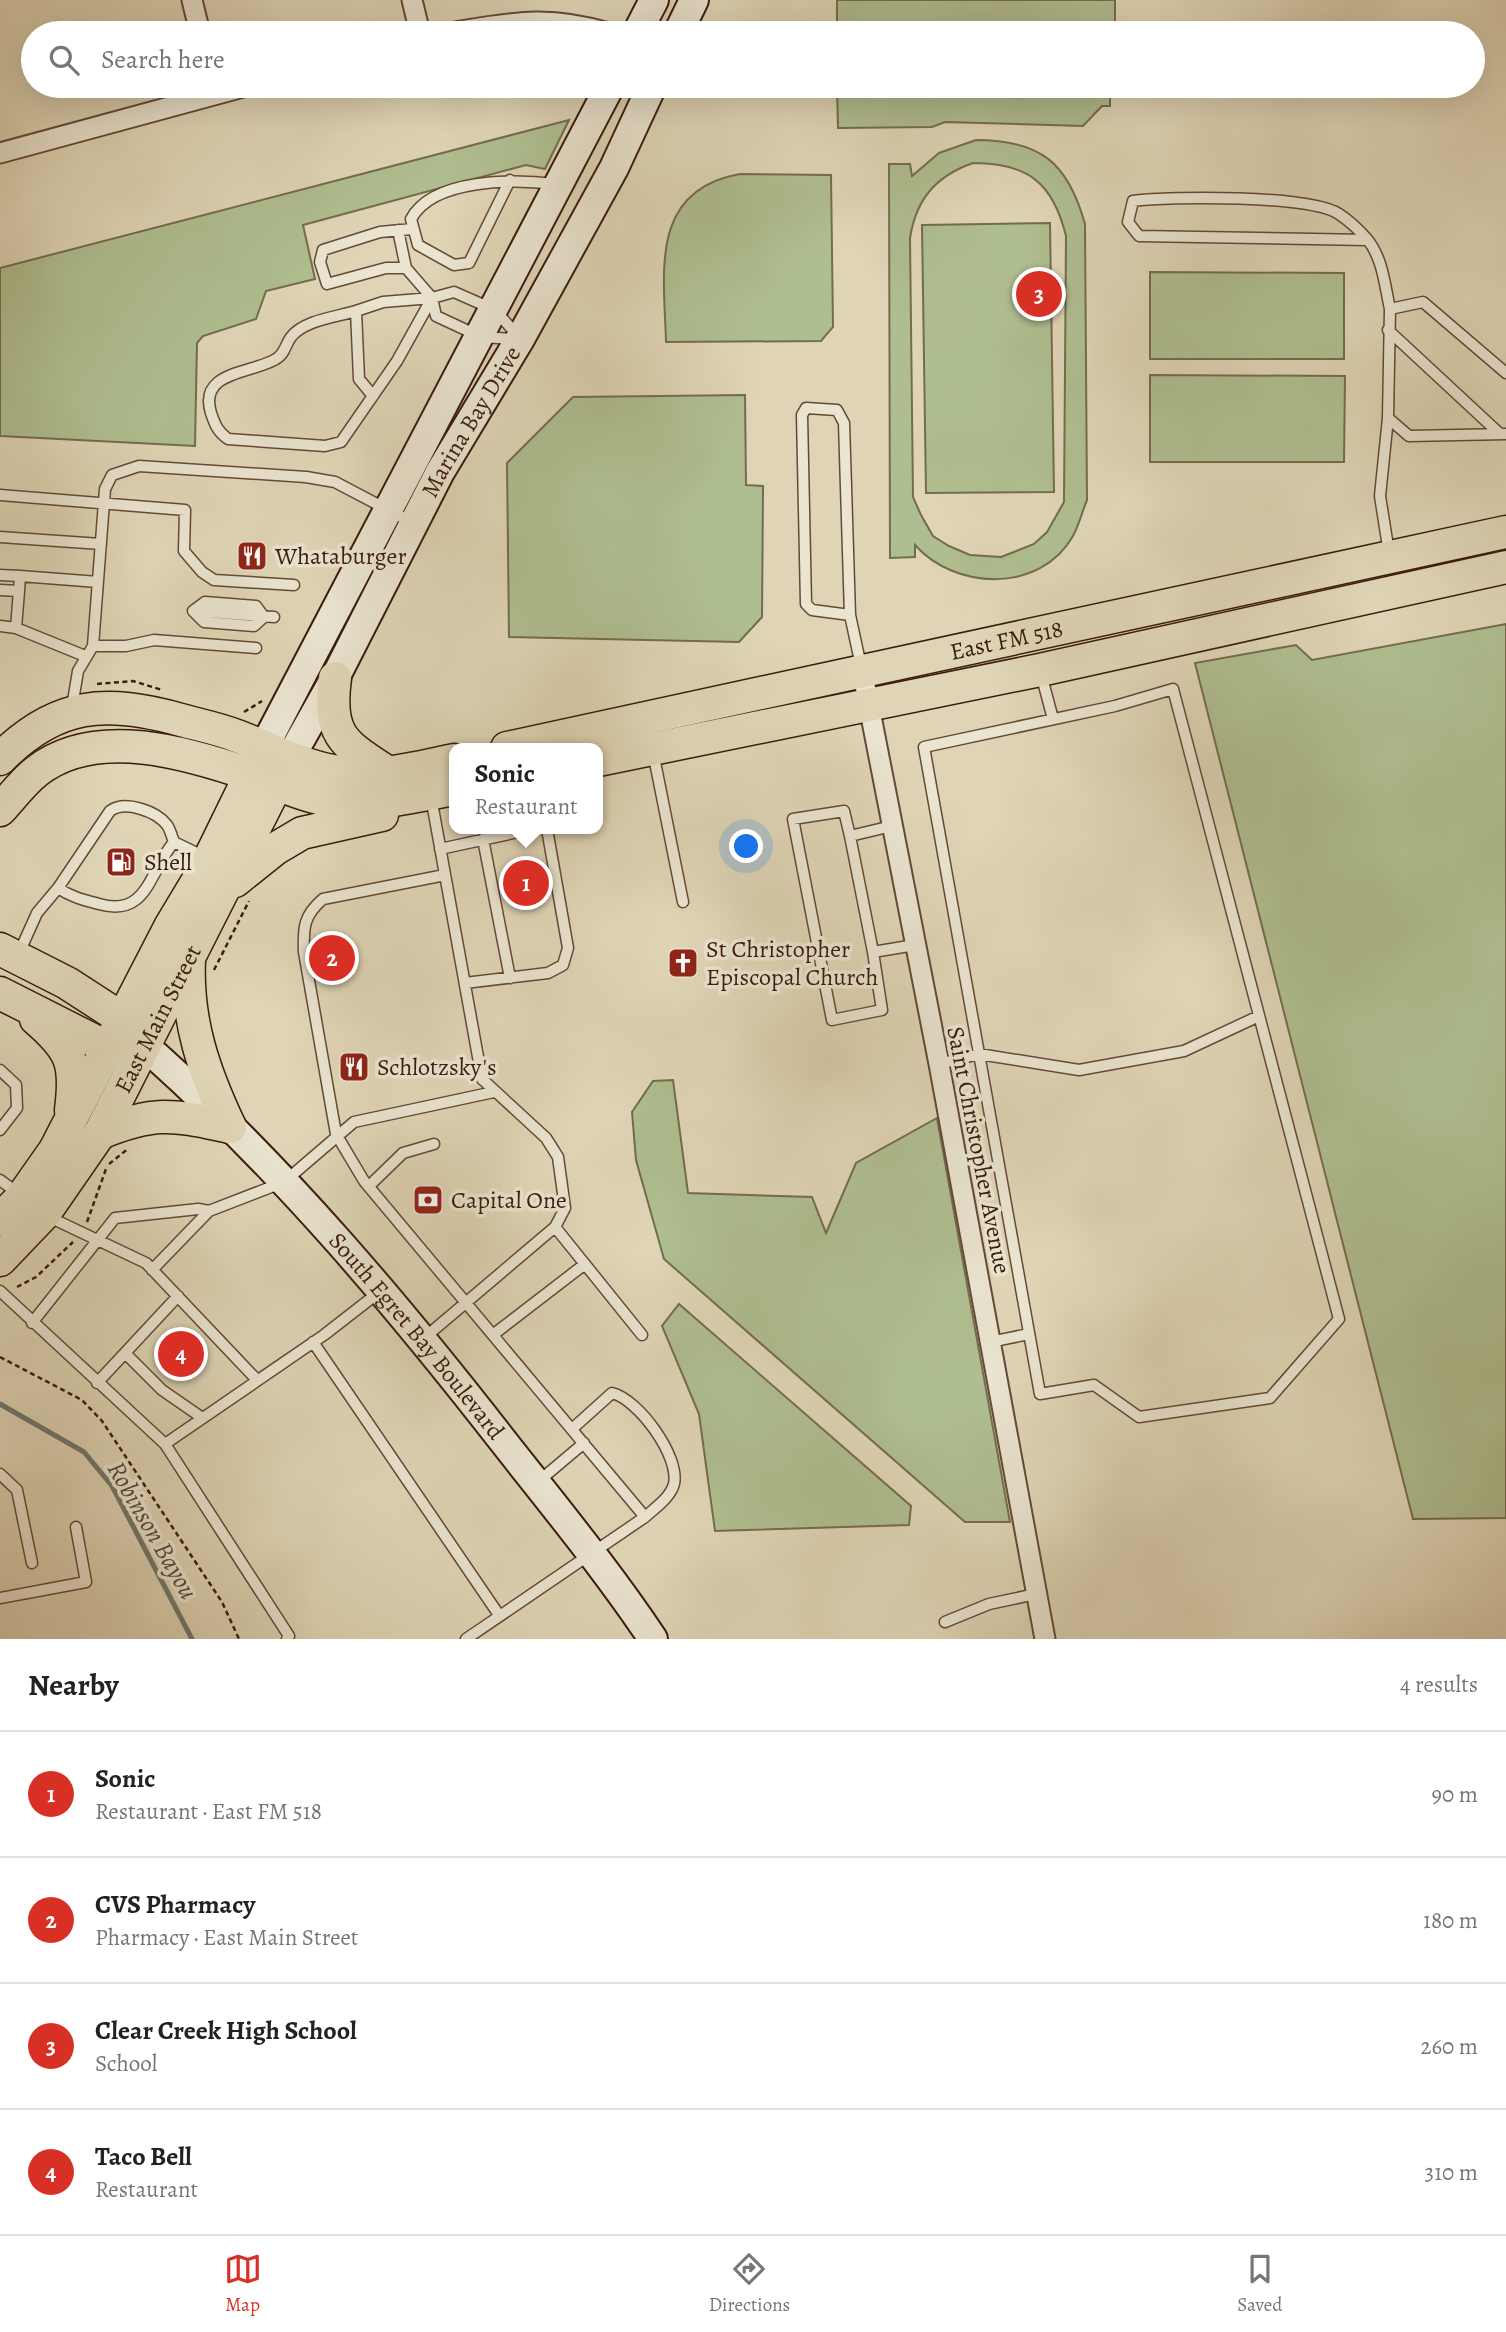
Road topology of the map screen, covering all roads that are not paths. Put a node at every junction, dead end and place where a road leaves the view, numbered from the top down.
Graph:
1 (192, 0) edge
2 (412, 0) edge
3 (654, 0) edge
4 (695, 0) edge
5 (197, 21) edge
6 (417, 21) edge
7 (643, 21) edge
8 (684, 21) edge
9 (187, 98) edge
10 (604, 98) edge
11 (646, 98) edge
12 (0, 153) edge
13 (510, 180) junction
14 (559, 185) junction
15 (412, 229) junction
16 (398, 230) junction
17 (1368, 240) junction
18 (406, 268) junction
19 (432, 298) junction
20 (495, 310) junction
21 (1390, 310) junction
22 (356, 311) junction
23 (1388, 330) junction
24 (481, 337) junction
25 (520, 340) junction
26 (1506, 373) edge
27 (373, 396) junction
28 (1388, 418) junction
29 (1503, 434) edge
30 (0, 495) edge
31 (104, 503) junction
32 (388, 511) junction
33 (413, 523) junction
34 (1506, 533) edge
35 (0, 537) edge
36 (101, 544) junction
37 (1389, 556) junction
38 (1506, 567) edge
39 (0, 575) edge
40 (20, 576) junction
41 (98, 582) junction
42 (294, 585) dead end
43 (0, 590) edge
44 (1401, 590) junction
45 (19, 591) junction
46 (193, 611) joint
47 (850, 615) junction
48 (0, 626) edge
49 (16, 628) junction
50 (1031, 633) junction
51 (93, 646) junction
52 (256, 648) dead end
53 (85, 656) junction
54 (862, 670) junction
55 (1040, 670) junction
56 (335, 678) junction
57 (869, 704) junction
58 (71, 712) junction
59 (1053, 719) junction
60 (530, 743) edge
61 (652, 748) junction
62 (0, 759) edge
63 (603, 759) edge
64 (449, 764) edge
65 (271, 766) junction
66 (421, 788) edge
67 (0, 804) edge
68 (0, 810) edge
69 (892, 826) junction
70 (508, 834) edge
71 (548, 834) edge
72 (850, 836) junction
73 (483, 839) junction
74 (174, 842) junction
75 (440, 849) junction
76 (208, 859) junction
77 (445, 875) junction
78 (58, 888) junction
79 (239, 892) junction
80 (683, 902) dead end
81 (915, 945) junction
82 (873, 952) junction
83 (9, 953) edge
84 (189, 954) junction
85 (510, 978) junction
86 (464, 984) junction
87 (6, 999) edge
88 (1259, 1016) junction
89 (134, 1044) junction
90 (979, 1054) junction
91 (939, 1064) junction
92 (0, 1070) edge
93 (494, 1092) junction
94 (70, 1120) junction
95 (230, 1127) junction
96 (0, 1130) edge
97 (100, 1133) junction
98 (336, 1134) junction
99 (434, 1144) dead end
100 (284, 1182) junction
101 (369, 1186) junction
102 (22, 1197) edge
103 (209, 1211) junction
104 (0, 1220) edge
105 (555, 1227) junction
106 (98, 1243) junction
107 (0, 1260) edge
108 (585, 1264) junction
109 (152, 1270) junction
110 (381, 1290) junction
111 (0, 1291) edge
112 (178, 1296) junction
113 (467, 1301) junction
114 (32, 1323) junction
115 (494, 1334) junction
116 (1029, 1334) junction
117 (642, 1335) dead end
118 (423, 1339) junction
119 (313, 1342) junction
120 (990, 1342) junction
121 (125, 1353) junction
122 (257, 1380) junction
123 (97, 1383) junction
124 (201, 1417) junction
125 (572, 1429) junction
126 (584, 1443) junction
127 (165, 1444) junction
128 (0, 1474) edge
129 (536, 1483) junction
130 (645, 1517) junction
131 (76, 1527) dead end
132 (590, 1552) junction
133 (32, 1563) dead end
134 (1036, 1594) junction
135 (0, 1598) edge
136 (499, 1615) junction
137 (946, 1622) dead end
138 (289, 1638) edge
139 (466, 1639) edge
140 (653, 1639) edge
141 (1045, 1639) edge

1 - 5 street
2 - 6 street
3 - 7 main road
4 - 8 main road
9 - 12 street
10 - 14 main road, Marina Bay Drive
11 - 25 main road, Marina Bay Drive
13 - 14 lane
13 - 15 lane
13 - 15 lane
14 - 20 main road, Marina Bay Drive
15 - 16 lane
16 - 18 lane
16 - 18 lane
17 - 17 lane
17 - 21 lane
18 - 19 lane
19 - 20 lane
19 - 22 lane
19 - 24 lane
19 - 27 lane
20 - 24 main road, Marina Bay Drive
20 - 25 lane
21 - 23 lane
21 - 26 lane
22 - 27 lane
22 - 27 lane
23 - 28 lane
23 - 29 lane
24 - 25 lane
24 - 32 main road, Marina Bay Drive
25 - 33 main road, Marina Bay Drive
28 - 29 lane
28 - 37 lane
30 - 31 lane
31 - 32 lane
31 - 36 lane
31 - 42 lane
32 - 33 lane
32 - 65 main road, Marina Bay Drive
33 - 56 main road, Marina Bay Drive
34 - 37 main road, East FM 518
35 - 36 lane
36 - 41 lane
37 - 44 main road
37 - 50 main road, East FM 518
38 - 44 main road, East FM 518
39 - 40 lane
40 - 41 lane
40 - 45 lane
41 - 51 lane
43 - 45 lane
44 - 55 main road, East FM 518
45 - 49 lane
46 - 46 lane
47 - 47 lane
47 - 54 lane
48 - 49 lane
49 - 53 lane
50 - 54 main road, East FM 518
50 - 55 main road
51 - 52 lane
51 - 53 lane
53 - 58 lane
54 - 57 street, Saint Christopher Avenue
54 - 60 main road, East FM 518
55 - 57 main road, East FM 518
55 - 59 lane
56 - 65 main road, Marina Bay Drive
56 - 66 main road
57 - 61 main road, East FM 518
57 - 69 street, Saint Christopher Avenue
58 - 62 main road
58 - 65 main road
58 - 67 main road
59 - 88 lane
59 - 90 lane
61 - 63 main road, East FM 518
61 - 80 lane
64 - 66 main road
65 - 66 main road
65 - 68 main road
65 - 76 main road, East Main Street
65 - 79 main road, East Main Street
66 - 75 lane
66 - 79 main road
69 - 72 lane
69 - 81 street, Saint Christopher Avenue
70 - 73 lane
71 - 85 lane
72 - 82 lane
72 - 82 lane
73 - 75 lane
73 - 85 lane
74 - 76 lane
74 - 78 lane
74 - 78 lane
75 - 77 lane
76 - 89 main road, East Main Street
77 - 86 lane
77 - 98 lane
78 - 83 lane
79 - 84 main road, East Main Street
81 - 82 lane
81 - 91 street, Saint Christopher Avenue
83 - 89 main road
84 - 89 main road, East Main Street
84 - 95 main road
85 - 86 lane
86 - 93 lane
87 - 89 main road
87 - 94 main road
88 - 90 lane
88 - 116 lane
89 - 94 main road, East Main Street
89 - 95 main road, South Egret Bay Boulevard
89 - 97 main road, East Main Street
90 - 91 lane
90 - 116 lane
91 - 120 street, Saint Christopher Avenue
92 - 96 lane
93 - 98 lane
93 - 105 lane
94 - 102 main road, East Main Street
95 - 97 main road
95 - 100 main road, South Egret Bay Boulevard
97 - 102 main road, East Main Street
98 - 100 lane
98 - 101 lane
99 - 101 lane
100 - 103 lane
100 - 110 main road, South Egret Bay Boulevard
101 - 113 lane
102 - 104 main road, East Main Street
102 - 106 lane
102 - 107 main road, East Main Street
103 - 106 lane
103 - 109 lane
105 - 108 lane
105 - 113 lane
106 - 109 lane
106 - 114 lane
108 - 115 lane
108 - 117 lane
109 - 112 lane
110 - 118 main road, South Egret Bay Boulevard
110 - 119 lane
111 - 114 lane
112 - 121 lane
112 - 122 lane
113 - 115 lane
113 - 118 lane
114 - 123 lane
115 - 125 lane
116 - 120 lane
118 - 129 main road, South Egret Bay Boulevard
119 - 122 lane
119 - 136 lane
120 - 134 street, Saint Christopher Avenue
121 - 123 lane
121 - 124 lane
122 - 124 lane
123 - 127 lane
124 - 127 lane
125 - 126 lane
125 - 130 lane
126 - 129 lane
126 - 130 lane
127 - 138 lane
128 - 133 lane
129 - 132 main road, South Egret Bay Boulevard
130 - 132 lane
131 - 135 lane
132 - 136 lane
132 - 140 main road, South Egret Bay Boulevard
134 - 137 lane
134 - 141 street, Saint Christopher Avenue
136 - 139 lane

